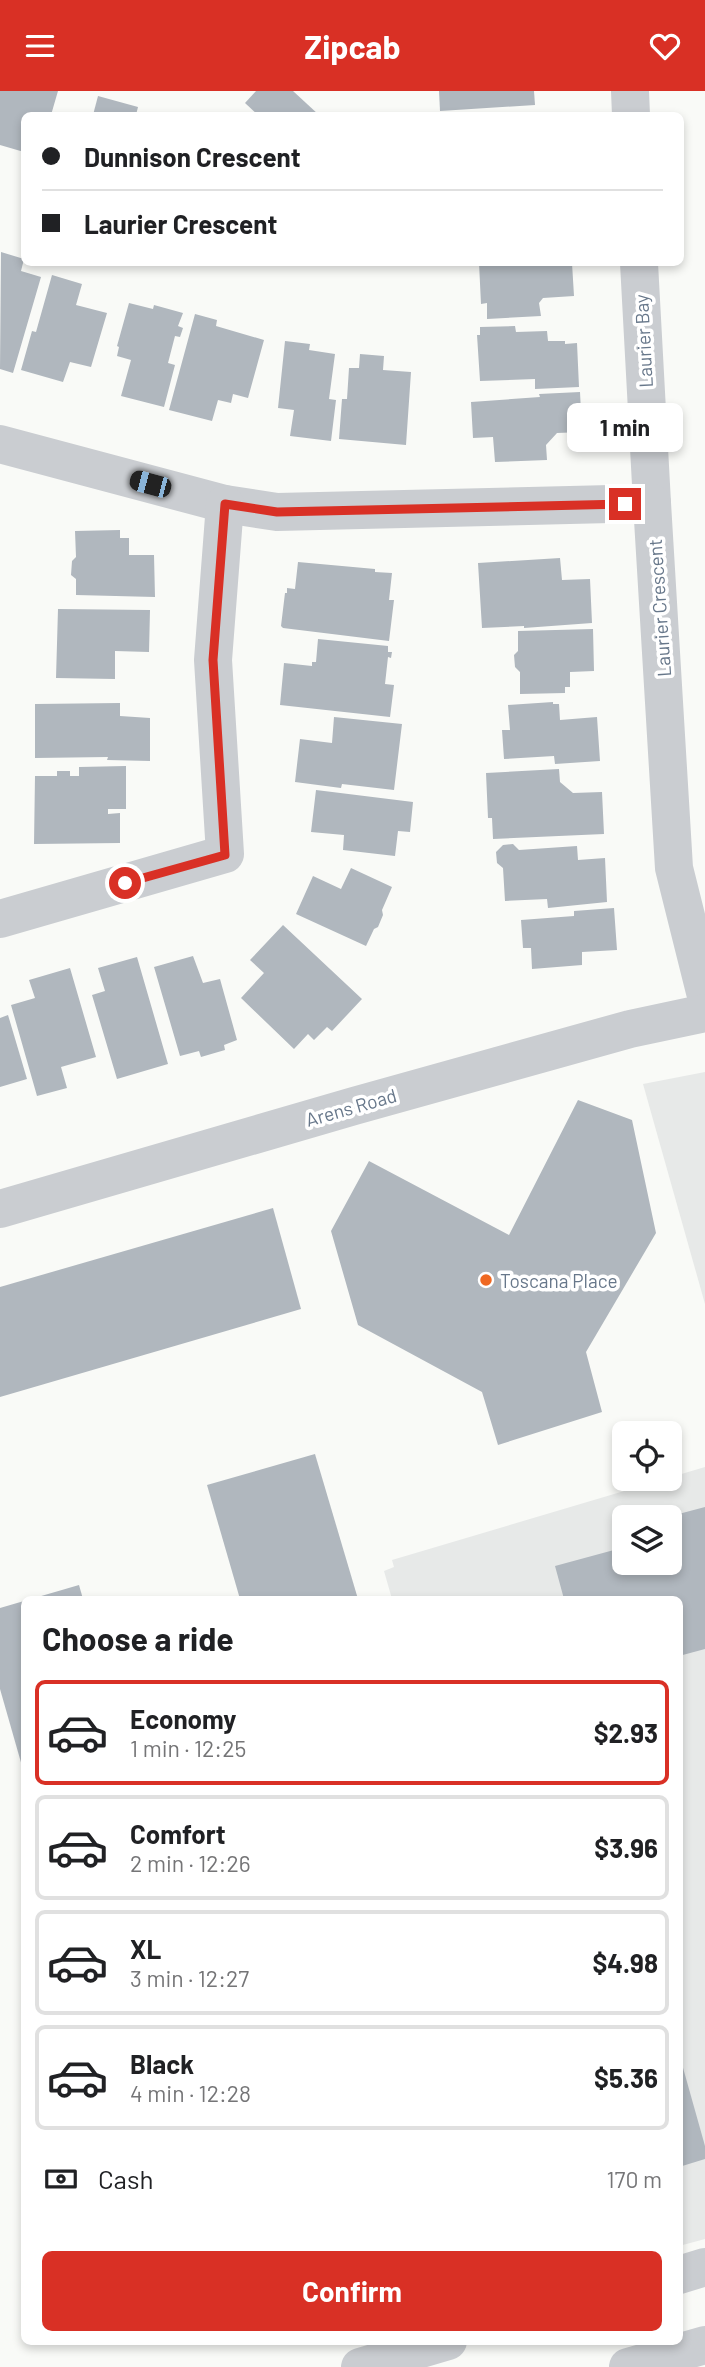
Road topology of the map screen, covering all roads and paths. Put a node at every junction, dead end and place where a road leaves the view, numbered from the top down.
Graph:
1 (630, 91) edge
2 (631, 112) edge
3 (639, 266) edge
4 (0, 444) edge
5 (652, 503) junction
6 (225, 504) junction
7 (0, 919) edge
8 (705, 992) edge
9 (705, 1013) edge
10 (0, 1209) edge
11 (705, 2267) edge
12 (683, 2274) edge
13 (434, 2345) edge
14 (705, 2345) edge
15 (360, 2367) edge
16 (628, 2367) edge

1 - 2 street
3 - 5 street, Laurier Bay
4 - 6 street
5 - 6 street
5 - 8 street, Laurier Crescent
6 - 7 street
9 - 10 street, Arens Road
11 - 12 street
13 - 15 street
14 - 16 street

